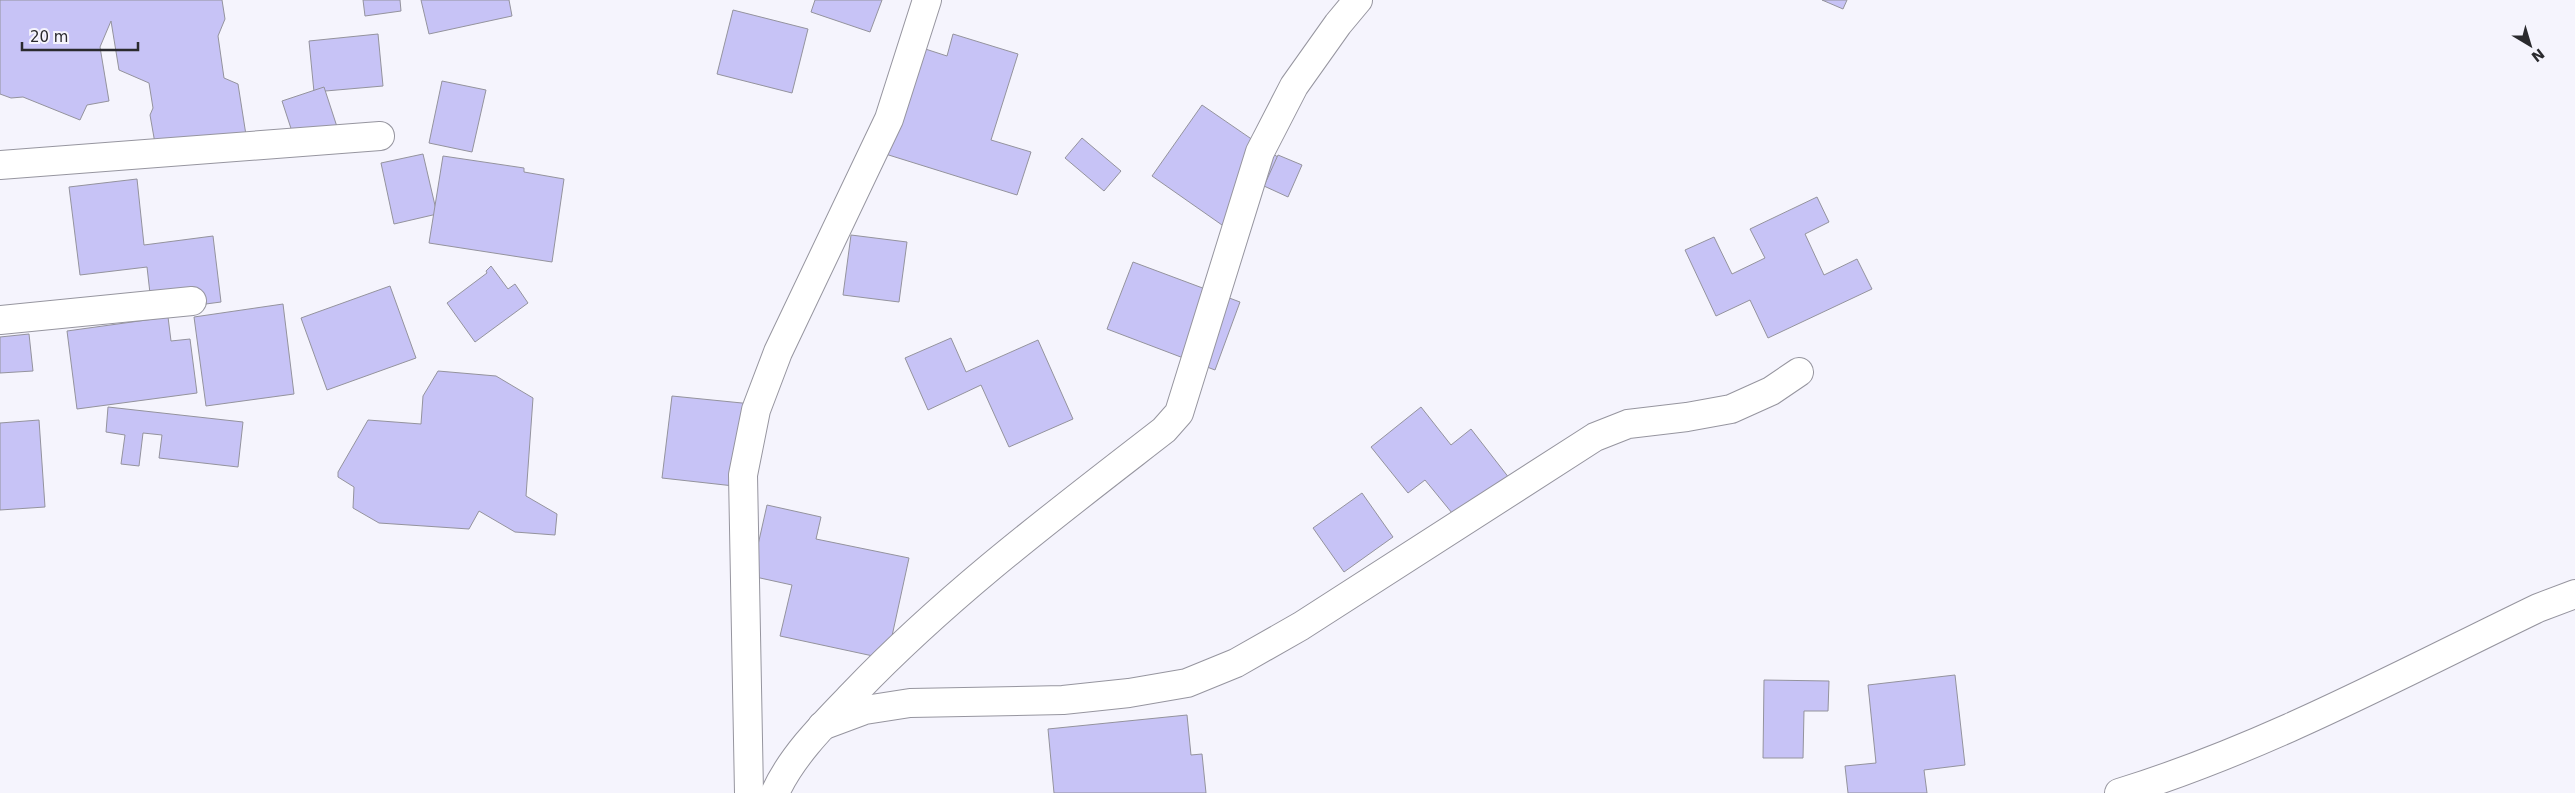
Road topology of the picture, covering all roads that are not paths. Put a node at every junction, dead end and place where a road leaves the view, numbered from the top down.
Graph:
1 (926, 0) edge
2 (1358, 0) edge
3 (380, 136) dead end
4 (0, 164) edge
5 (192, 301) dead end
6 (0, 320) edge
7 (1799, 372) dead end
8 (2575, 594) edge
9 (822, 726) junction
10 (749, 793) edge
11 (776, 793) edge
12 (2119, 793) edge

1 - 10 street
2 - 9 street
3 - 4 street
5 - 6 street
7 - 9 street
8 - 12 street
9 - 11 street

